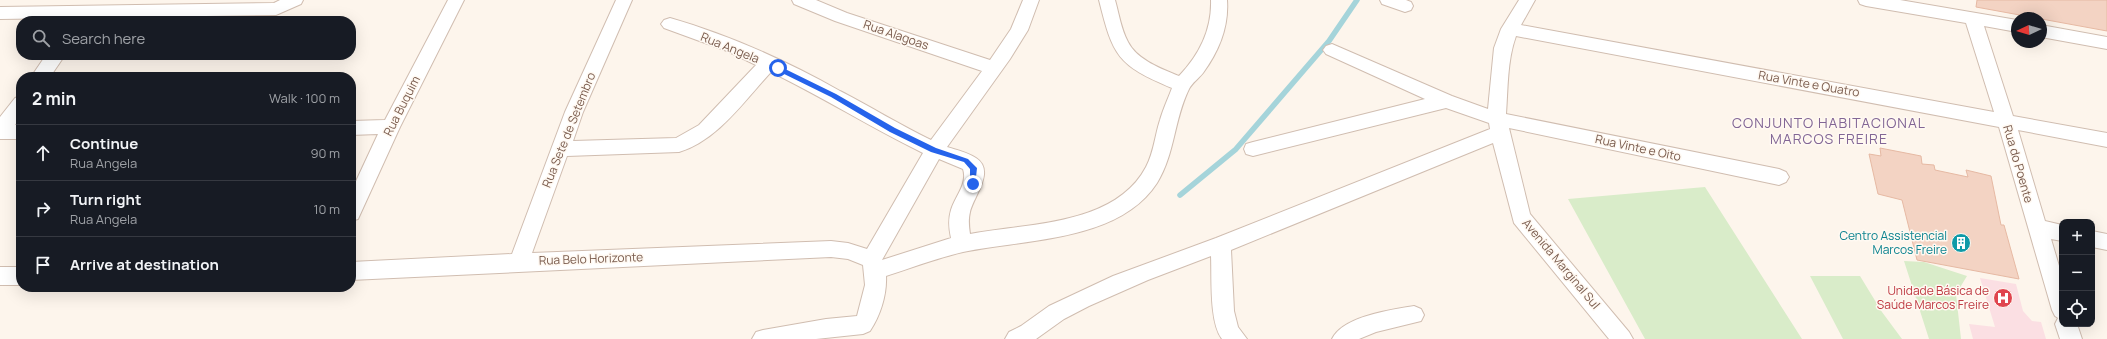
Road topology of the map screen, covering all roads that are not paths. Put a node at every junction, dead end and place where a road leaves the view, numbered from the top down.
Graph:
1 (295, 0) edge
2 (456, 0) edge
3 (624, 0) edge
4 (800, 0) edge
5 (1031, 0) edge
6 (1108, 0) edge
7 (1220, 0) edge
8 (1388, 0) edge
9 (1527, 0) edge
10 (1866, 0) edge
11 (111, 5) edge
12 (1405, 6) dead end
13 (0, 13) edge
14 (84, 16) edge
15 (1973, 18) junction
16 (670, 24) dead end
17 (2011, 25) edge
18 (1510, 29) junction
19 (2047, 32) edge
20 (2107, 43) edge
21 (1332, 50) dead end
22 (52, 60) edge
23 (768, 64) junction
24 (993, 68) junction
25 (44, 72) edge
26 (1182, 85) junction
27 (1446, 101) junction
28 (16, 110) edge
29 (2006, 120) junction
30 (1499, 125) junction
31 (391, 127) junction
32 (356, 128) edge
33 (0, 132) edge
34 (16, 132) edge
35 (2107, 140) edge
36 (560, 149) junction
37 (1254, 149) dead end
38 (934, 150) junction
39 (1779, 177) dead end
40 (356, 202) edge
41 (2036, 227) junction
42 (2059, 232) edge
43 (2095, 240) edge
44 (2107, 242) edge
45 (962, 244) junction
46 (1221, 245) junction
47 (519, 262) junction
48 (874, 265) junction
49 (356, 271) edge
50 (0, 276) edge
51 (16, 276) edge
52 (2059, 300) edge
53 (1414, 315) dead end
54 (2067, 327) edge
55 (763, 339) edge
56 (1016, 339) edge
57 (1236, 339) edge
58 (1343, 339) edge
59 (1622, 339) edge
60 (2071, 339) edge

1 - 11 street
2 - 31 street, Rua Buquim
3 - 36 street, Rua Sete de Setembro
4 - 24 street, Rua Alagoas
5 - 24 street
6 - 26 street
7 - 26 street
8 - 12 street
9 - 18 street, Avenida Marginal Sul
10 - 15 street
11 - 14 street
13 - 14 street
15 - 17 street
15 - 29 street, Rua do Poente
16 - 23 street, Rua Angela
18 - 29 street, Rua Vinte e Quatro
18 - 30 street, Avenida Marginal Sul
19 - 20 street
21 - 27 street, Rua Vinte e Oito
22 - 25 street
23 - 36 street
23 - 38 street, Rua Angela
24 - 38 street
26 - 45 street
27 - 30 street, Rua Vinte e Oito
27 - 37 street
28 - 33 street
29 - 35 street, Rua Vinte e Quatro
29 - 41 street, Rua do Poente
30 - 39 street, Rua Vinte e Oito
30 - 46 street
30 - 59 street, Avenida Marginal Sul
31 - 32 street
31 - 40 street, Rua Buquim
33 - 34 street
36 - 47 street, Rua Sete de Setembro
38 - 45 street, Rua Angela
38 - 48 street
41 - 42 street
41 - 52 street, Rua do Poente
43 - 44 street
45 - 48 street
46 - 56 street
46 - 57 street
47 - 48 street, Rua Belo Horizonte
47 - 49 street, Rua Belo Horizonte
48 - 55 street
50 - 51 street
53 - 58 street
54 - 60 street

